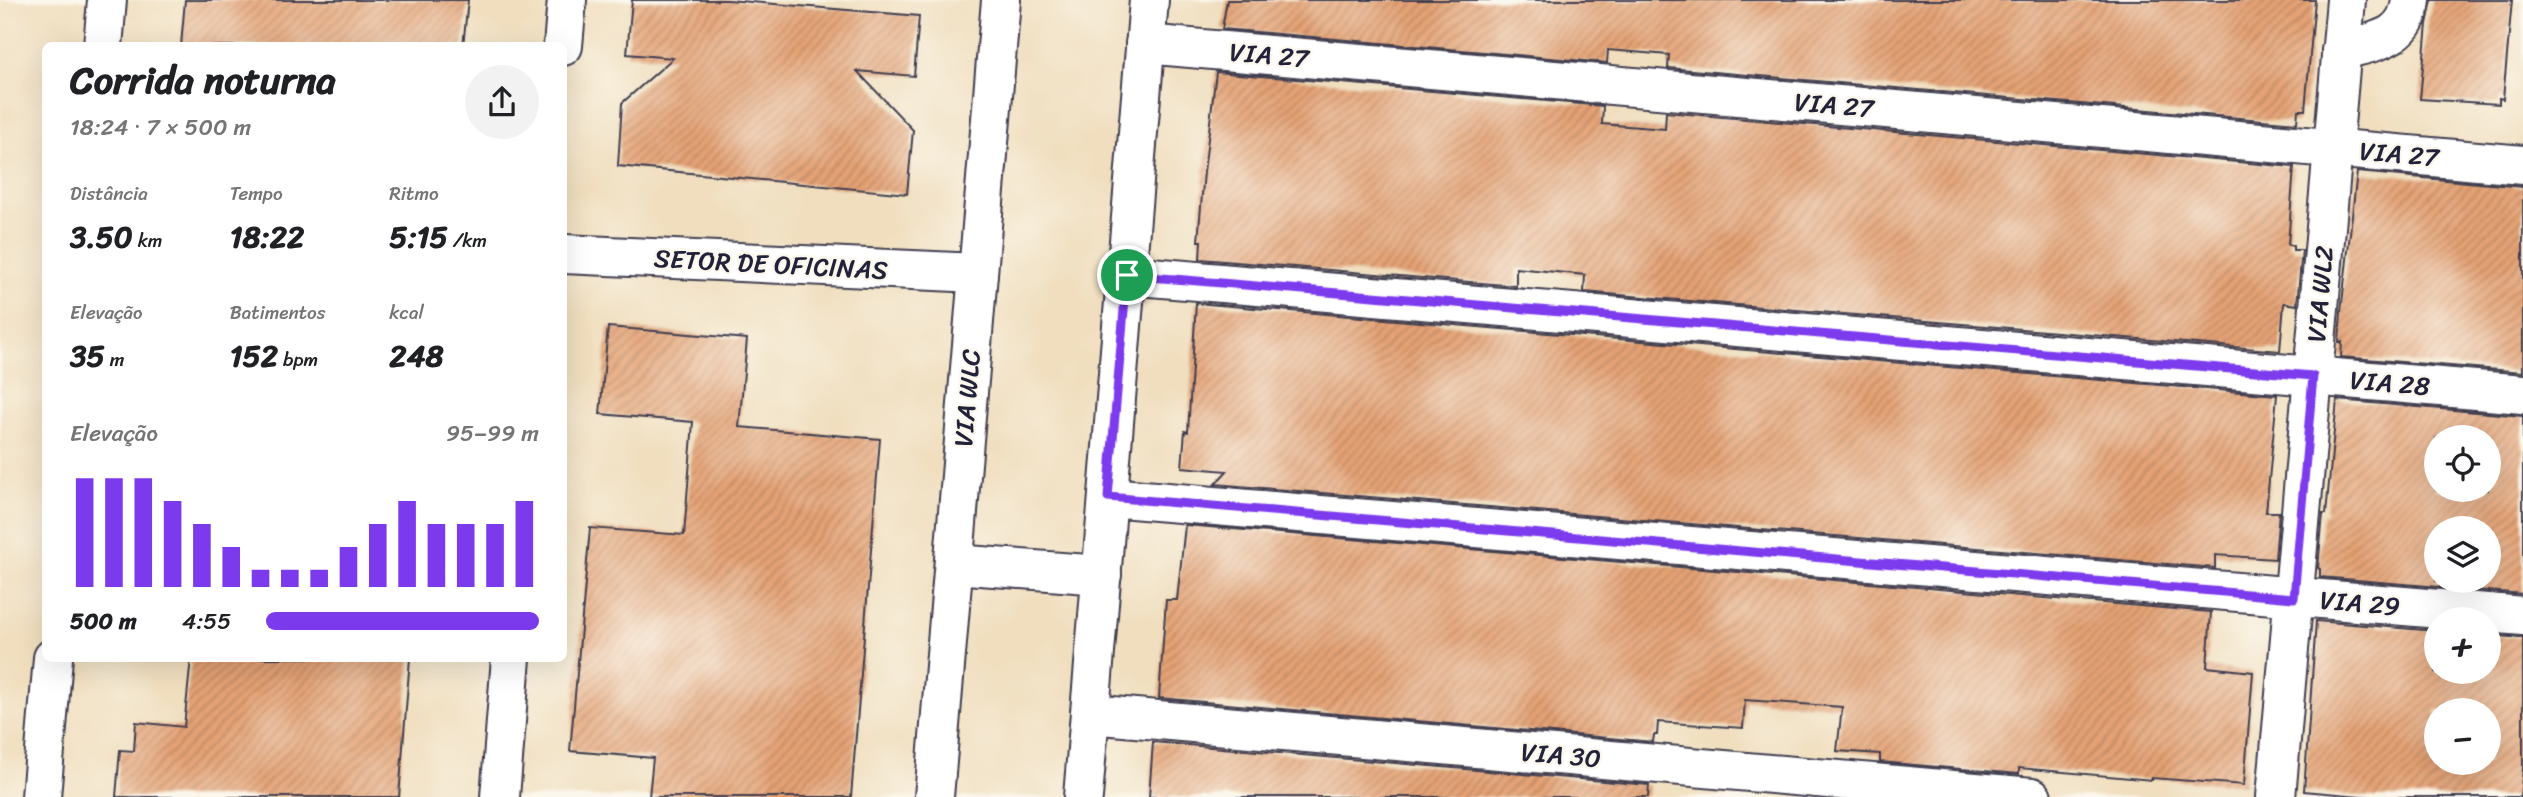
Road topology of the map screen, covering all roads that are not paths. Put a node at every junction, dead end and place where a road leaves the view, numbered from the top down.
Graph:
1 (107, 0) edge
2 (567, 0) edge
3 (1001, 0) edge
4 (1149, 0) edge
5 (2346, 0) edge
6 (2411, 0) edge
7 (103, 42) edge
8 (563, 42) edge
9 (1145, 44) junction
10 (2341, 51) junction
11 (2333, 148) junction
12 (2523, 165) edge
13 (567, 254) edge
14 (978, 273) junction
15 (1127, 275) junction
16 (2313, 376) junction
17 (2523, 394) edge
18 (1108, 497) junction
19 (954, 564) junction
20 (1102, 575) junction
21 (2294, 598) junction
22 (2523, 616) edge
23 (52, 662) edge
24 (512, 662) edge
25 (1090, 714) junction
26 (41, 797) edge
27 (500, 797) edge
28 (934, 797) edge
29 (1083, 797) edge
30 (2032, 797) edge
31 (2276, 797) edge

1 - 7 street
2 - 8 street
3 - 14 street, VIA WLC
4 - 9 street
5 - 10 street, VIA WL2
6 - 10 street
9 - 11 street, VIA 27
9 - 15 street
10 - 11 street, VIA WL2
11 - 12 street, VIA 27
11 - 16 street, VIA WL2
13 - 14 street, SETOR DE OFICINAS
14 - 19 street, VIA WLC
15 - 16 street, VIA 28
15 - 18 street
16 - 17 street, VIA 28
16 - 21 street, VIA WL2
18 - 20 street
18 - 21 street, VIA 29
19 - 20 street
19 - 28 street, VIA WLC
20 - 25 street
21 - 22 street, VIA 29
21 - 31 street, VIA WL2
23 - 26 street
24 - 27 street
25 - 29 street
25 - 30 street, VIA 30

